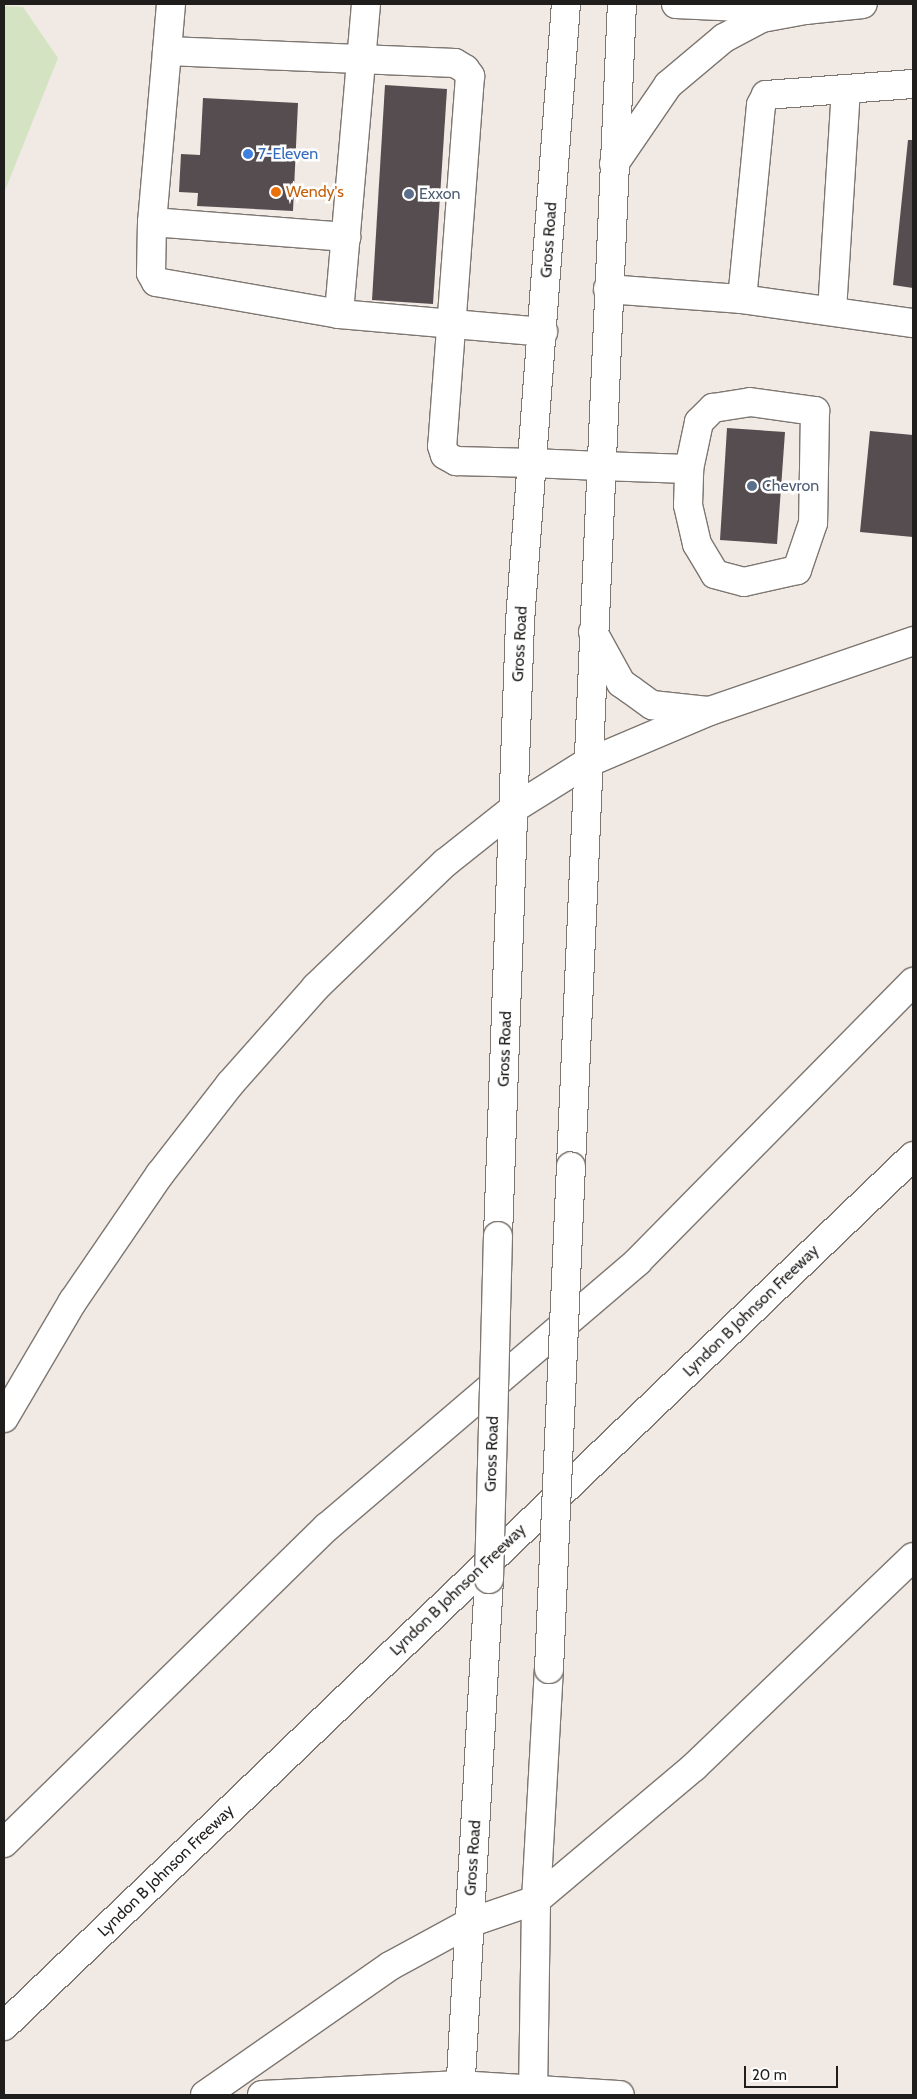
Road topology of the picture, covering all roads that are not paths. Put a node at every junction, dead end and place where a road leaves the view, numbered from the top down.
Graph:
1 (171, 4) edge
2 (366, 4) edge
3 (566, 4) edge
4 (622, 4) edge
5 (676, 4) edge
6 (863, 4) edge
7 (805, 10) junction
8 (167, 51) junction
9 (362, 60) junction
10 (913, 84) edge
11 (846, 91) junction
12 (614, 164) junction
13 (152, 222) junction
14 (346, 236) junction
15 (608, 289) junction
16 (742, 298) junction
17 (832, 312) junction
18 (339, 314) junction
19 (450, 323) junction
20 (913, 323) edge
21 (543, 332) junction
22 (532, 463) junction
23 (600, 466) junction
24 (689, 469) junction
25 (593, 632) junction
26 (913, 641) edge
27 (710, 711) junction
28 (585, 764) junction
29 (513, 809) junction
30 (913, 982) edge
31 (913, 1156) edge
32 (4, 1418) edge
33 (913, 1557) edge
34 (4, 1843) edge
35 (536, 1900) junction
36 (469, 1923) junction
37 (4, 2026) edge
38 (460, 2090) edge
39 (344, 2092) edge
40 (533, 2093) edge
41 (205, 2095) edge
42 (262, 2095) edge
43 (620, 2095) edge

1 - 8 main road
2 - 9 main road
3 - 21 main road, Gross Road
4 - 12 main road
5 - 7 main road
6 - 7 main road
7 - 12 main road
8 - 9 main road
8 - 13 main road
9 - 14 main road
9 - 19 main road
10 - 11 main road
11 - 16 main road
11 - 17 main road
12 - 15 main road
13 - 14 main road
13 - 18 main road
14 - 18 main road
15 - 16 main road
15 - 23 main road
16 - 17 main road
17 - 20 main road
18 - 19 main road
19 - 21 main road
19 - 22 main road
21 - 22 main road, Gross Road
22 - 23 main road
22 - 29 main road, Gross Road
23 - 24 main road
23 - 25 main road
24 - 24 main road
25 - 27 main road
25 - 28 main road
26 - 27 main road
27 - 28 main road
28 - 29 main road
28 - 35 main road, bridge
29 - 32 main road
29 - 36 main road, Gross Road, bridge
30 - 34 main road
31 - 37 main road, Lyndon B Johnson Freeway
33 - 35 main road
35 - 36 main road
35 - 40 main road
36 - 38 main road, Gross Road
36 - 41 main road
38 - 39 main road
38 - 40 main road
39 - 42 main road
40 - 43 main road

